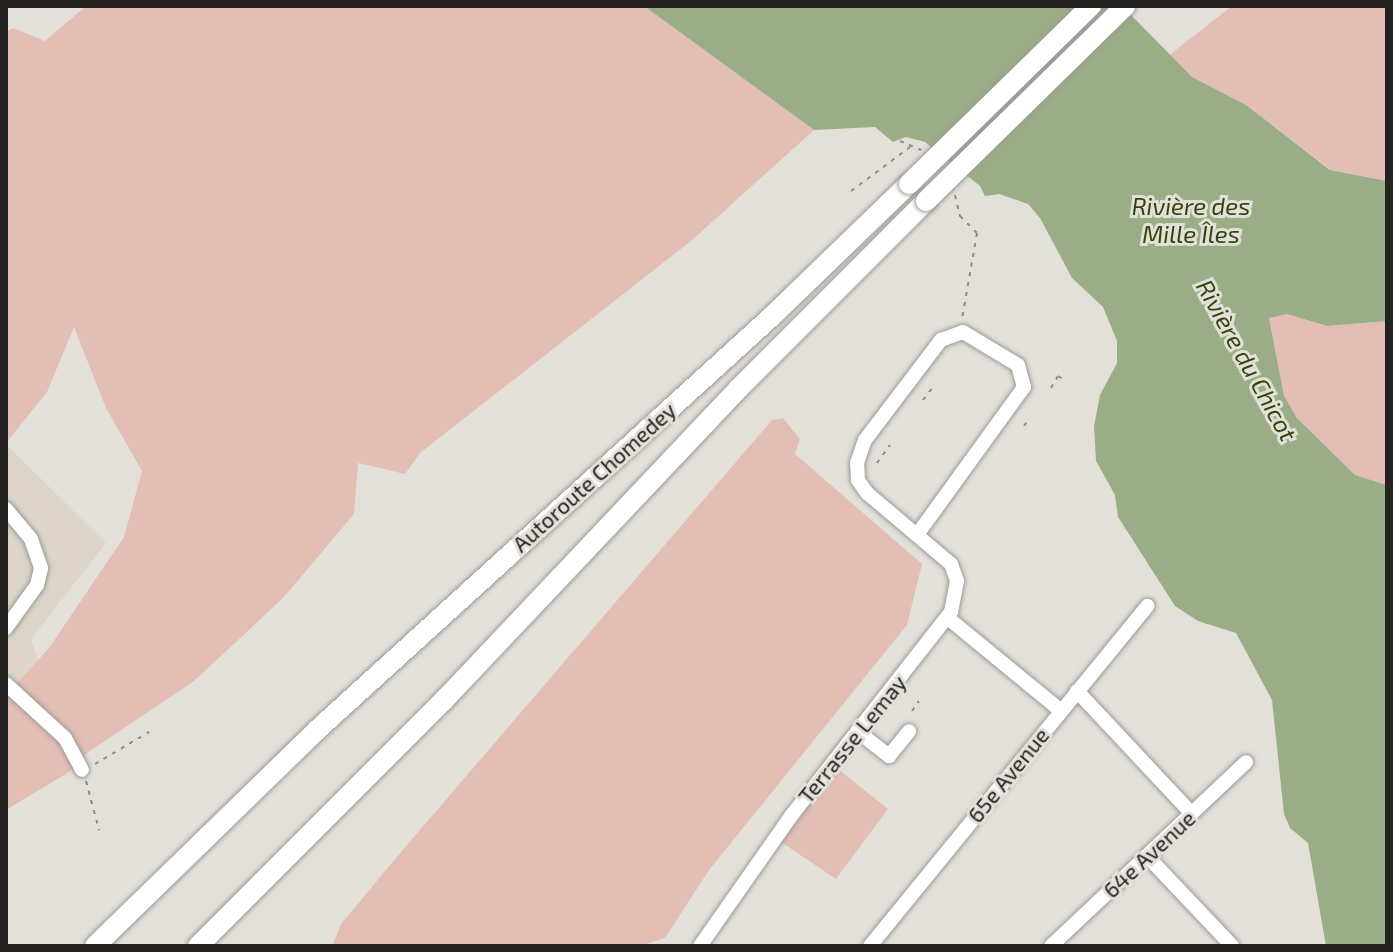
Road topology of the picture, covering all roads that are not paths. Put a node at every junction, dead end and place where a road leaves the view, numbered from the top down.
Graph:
1 (1091, 6) edge
2 (1125, 6) edge
3 (6, 509) edge
4 (919, 532) junction
5 (1147, 606) dead end
6 (948, 618) junction
7 (6, 628) edge
8 (6, 684) edge
9 (1077, 691) junction
10 (1060, 710) junction
11 (857, 731) junction
12 (909, 731) dead end
13 (1246, 762) dead end
14 (82, 770) road end
15 (1192, 814) junction
16 (1147, 856) junction
17 (95, 946) edge
18 (198, 946) edge
19 (700, 946) edge
20 (870, 946) edge
21 (1051, 946) edge
22 (1232, 946) edge

1 - 17 highway, Autoroute Chomedey, bridge
2 - 18 highway, Autoroute Chomedey, bridge
3 - 7 street
4 - 4 street
4 - 6 street
5 - 9 street, 65e Avenue
6 - 10 street
6 - 11 street, Terrasse Lemay
8 - 14 street
9 - 10 street, 65e Avenue
9 - 15 street
10 - 20 street, 65e Avenue
11 - 12 street
11 - 19 street, Terrasse Lemay
13 - 15 street, 64e Avenue
15 - 16 street, 64e Avenue
16 - 21 street, 64e Avenue
16 - 22 street

